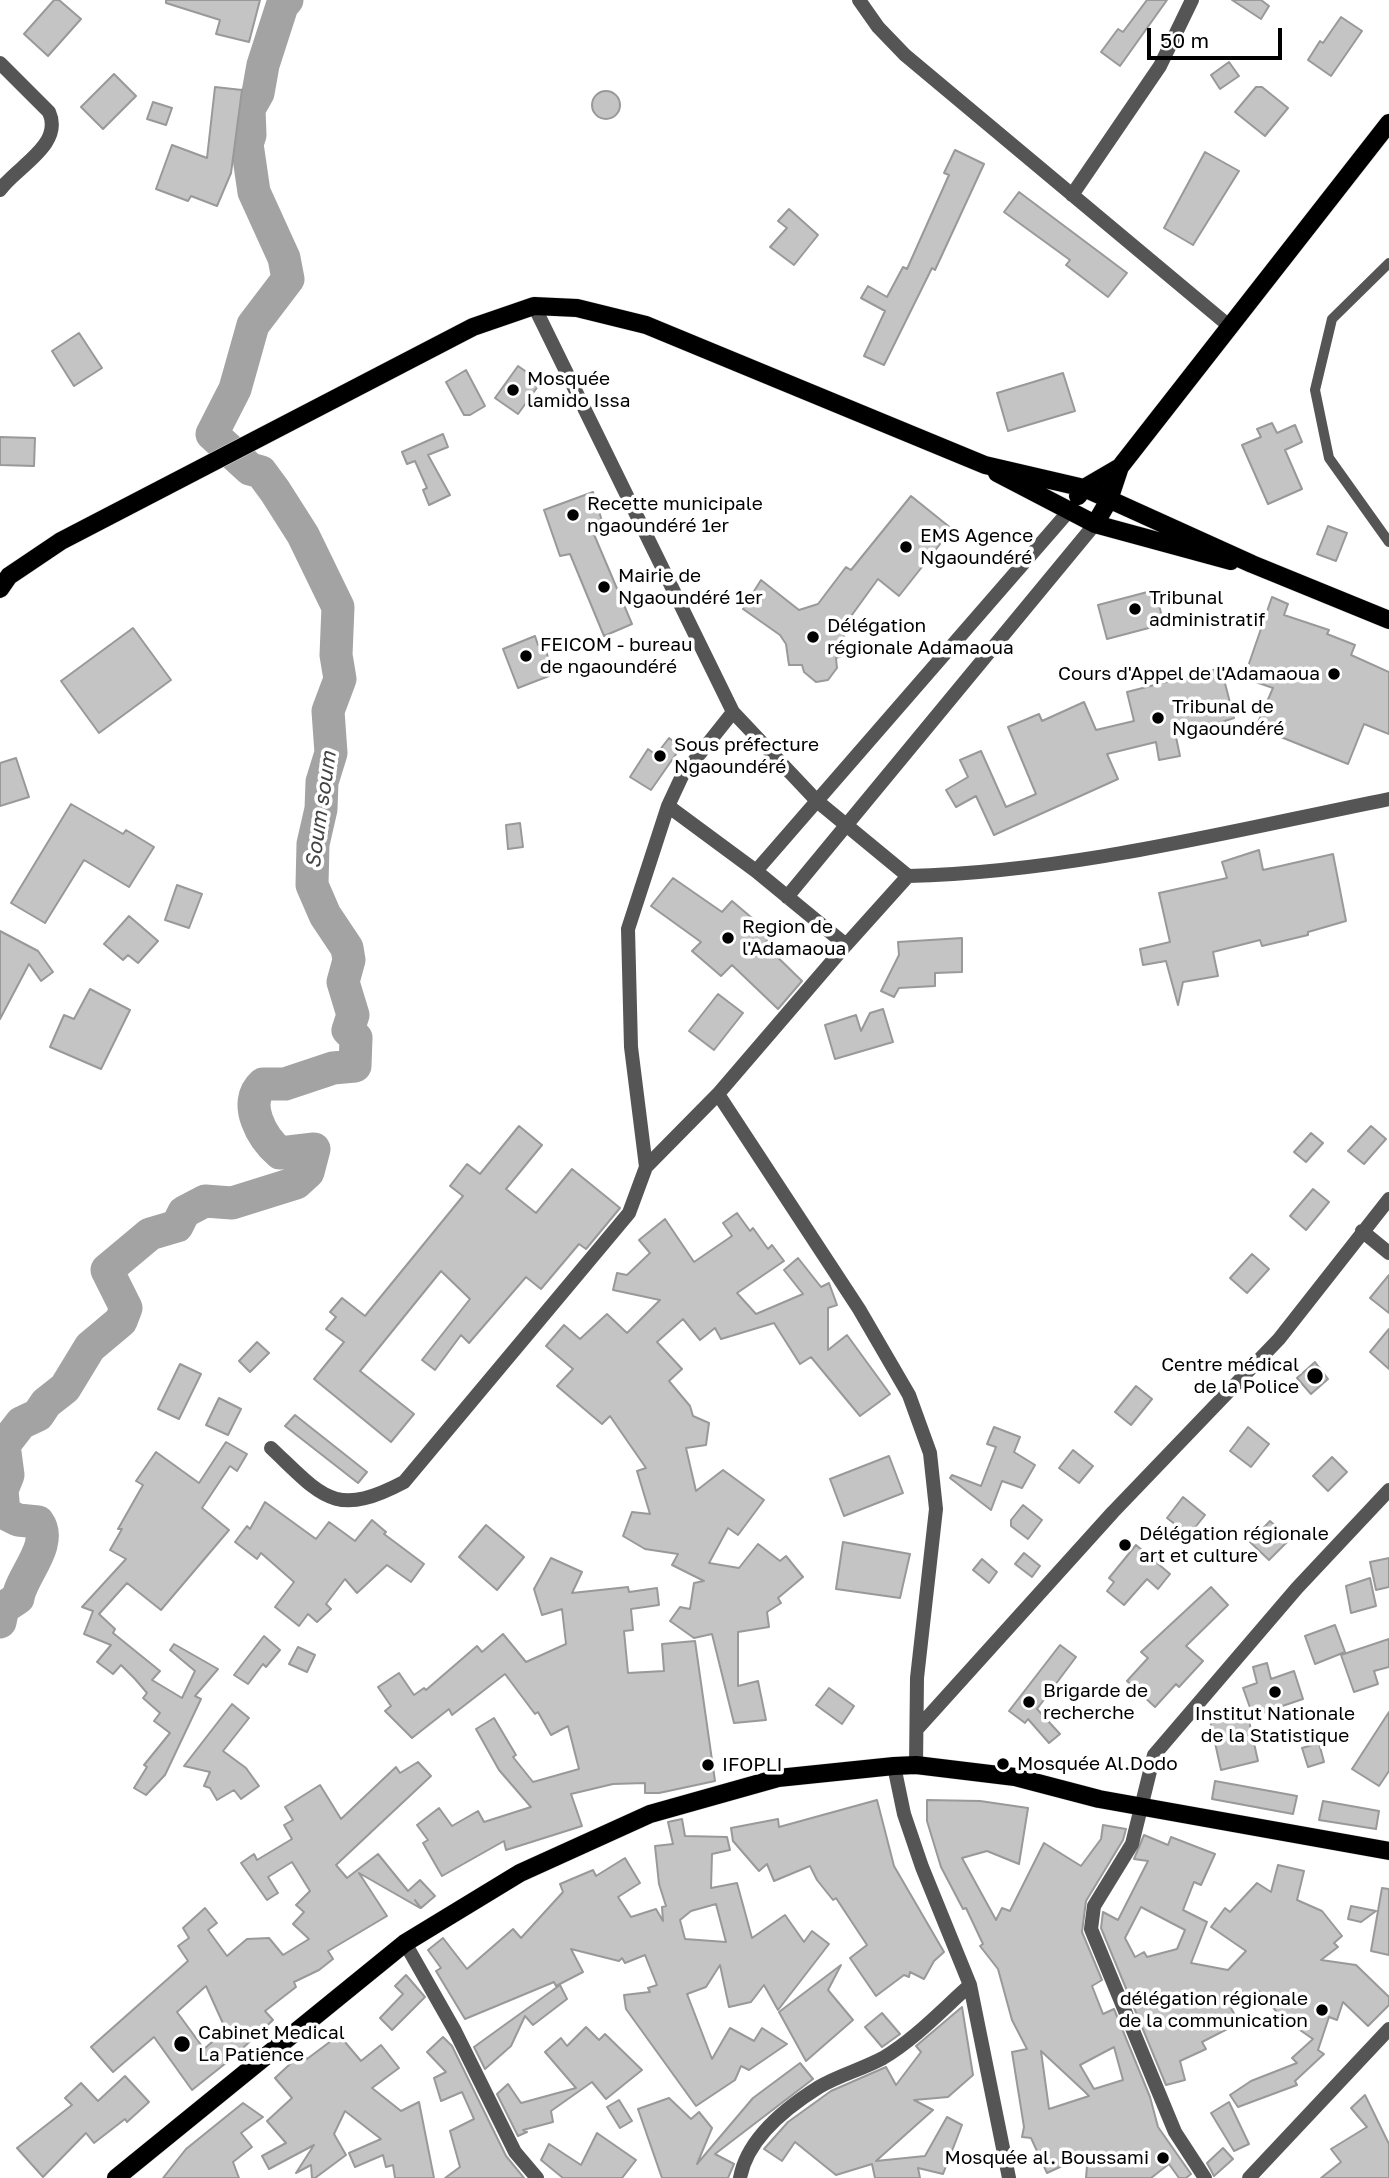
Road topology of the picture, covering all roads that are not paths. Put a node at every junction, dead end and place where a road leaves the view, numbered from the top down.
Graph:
1 (859, 0) edge
2 (1192, 0) edge
3 (0, 64) edge
4 (1389, 123) edge
5 (2, 181) edge
6 (1072, 194) junction
7 (1389, 263) edge
8 (534, 306) junction
9 (1228, 325) junction
10 (985, 465) junction
11 (1121, 467) junction
12 (1083, 488) junction
13 (1109, 500) junction
14 (1069, 511) junction
15 (1095, 524) junction
16 (1389, 542) edge
17 (1252, 564) junction
18 (0, 589) edge
19 (1389, 620) edge
20 (733, 712) junction
21 (1389, 799) edge
22 (817, 802) junction
23 (668, 806) junction
24 (849, 826) junction
25 (756, 871) junction
26 (908, 876) junction
27 (787, 897) junction
28 (846, 945) junction
29 (718, 1094) junction
30 (646, 1167) junction
31 (1389, 1199) edge
32 (1362, 1231) junction
33 (1389, 1253) edge
34 (271, 1448) dead end
35 (1389, 1490) edge
36 (917, 1729) junction
37 (916, 1765) junction
38 (894, 1766) junction
39 (1139, 1804) junction
40 (1389, 1851) edge
41 (405, 1943) junction
42 (970, 1985) junction
43 (1389, 2029) edge
44 (116, 2178) edge
45 (537, 2178) edge
46 (740, 2178) edge
47 (1009, 2178) edge
48 (1205, 2178) edge
49 (1249, 2178) edge

1 - 6 street
2 - 6 street
3 - 5 street
4 - 9 main road
6 - 9 street
7 - 16 lane
8 - 10 main road
8 - 18 main road
8 - 20 street
9 - 11 main road
10 - 12 main road
10 - 14 main road
11 - 12 main road
11 - 13 main road
12 - 13 main road
12 - 14 main road
13 - 15 main road
13 - 17 main road
14 - 15 main road
14 - 22 street
15 - 17 main road
15 - 24 street
17 - 19 main road
20 - 22 street
20 - 23 street
21 - 26 street
22 - 24 street
22 - 25 street
23 - 25 street
23 - 30 street
24 - 26 street
24 - 27 street
25 - 27 street
26 - 28 street
27 - 28 street
28 - 29 street
29 - 30 street
29 - 36 street
30 - 34 street
31 - 32 street
32 - 33 street
32 - 36 street
35 - 39 street
36 - 37 street
37 - 38 main road
37 - 39 main road
38 - 41 main road
38 - 42 street
39 - 40 main road
39 - 48 street
41 - 44 main road
41 - 45 street
42 - 46 street
42 - 47 street
43 - 49 street

